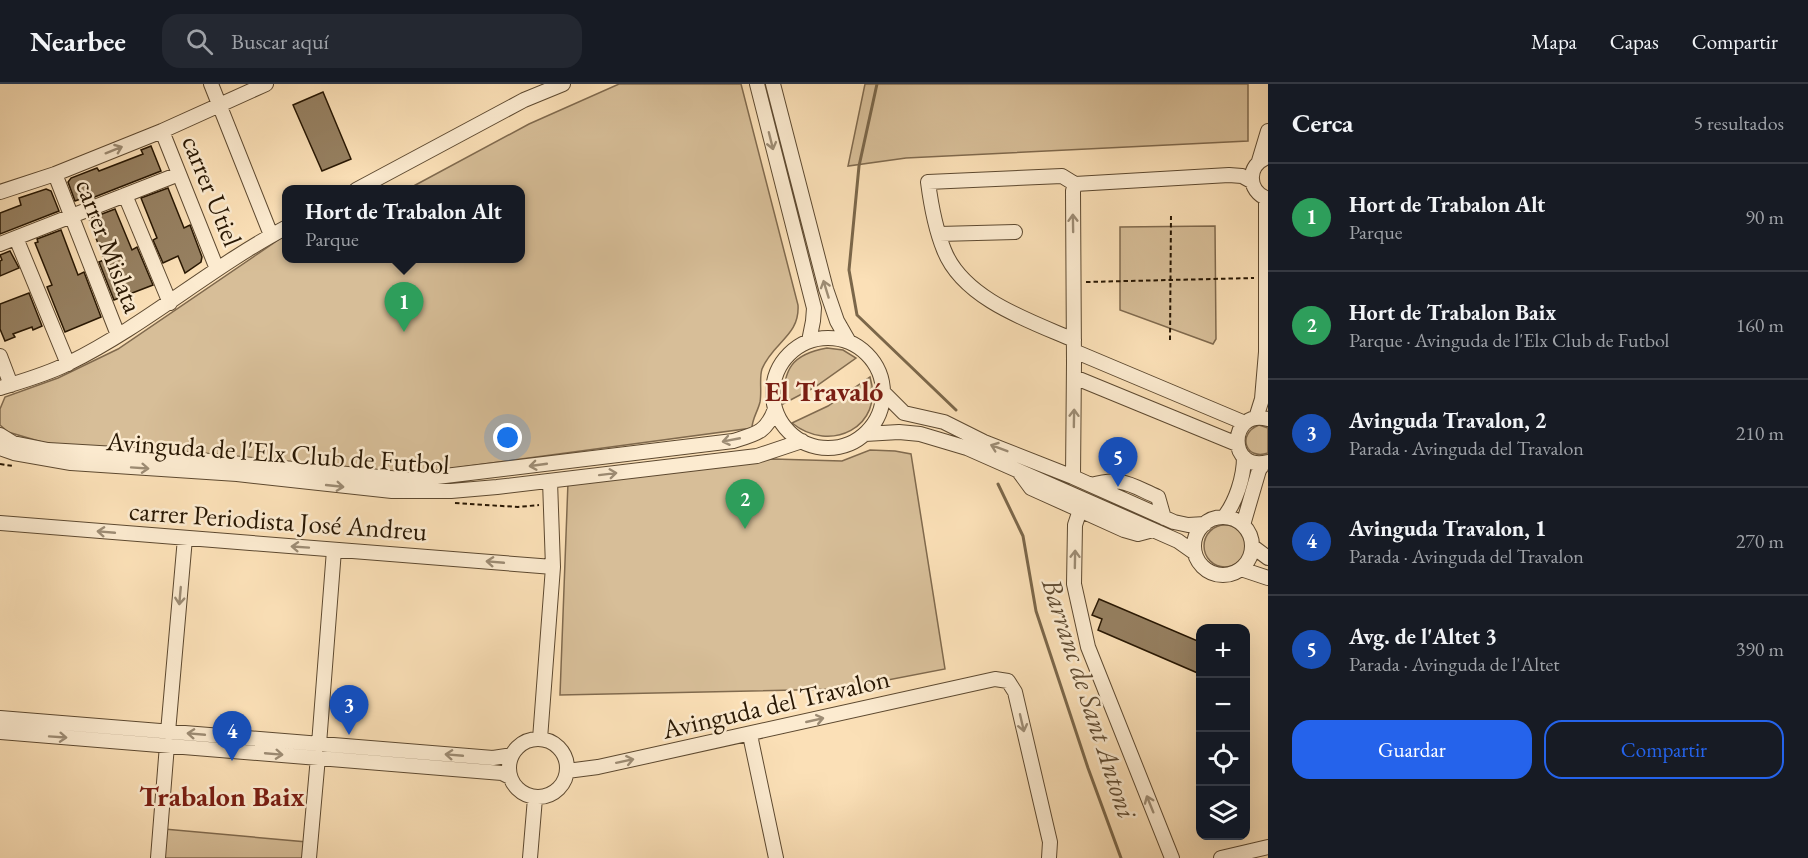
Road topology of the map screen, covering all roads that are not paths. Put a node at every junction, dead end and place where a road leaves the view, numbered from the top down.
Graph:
1 (211, 84) edge
2 (266, 84) edge
3 (563, 84) edge
4 (757, 84) edge
5 (773, 84) edge
6 (219, 104) junction
7 (162, 131) junction
8 (1268, 131) edge
9 (1263, 159) edge
10 (55, 174) junction
11 (179, 174) junction
12 (1251, 181) junction
13 (364, 185) edge
14 (1074, 188) junction
15 (0, 192) edge
16 (125, 195) junction
17 (1267, 198) edge
18 (72, 216) junction
19 (282, 230) edge
20 (1015, 232) dead end
21 (939, 234) junction
22 (271, 235) junction
23 (16, 238) junction
24 (0, 244) edge
25 (217, 268) junction
26 (170, 303) junction
27 (118, 335) junction
28 (809, 341) junction
29 (849, 342) junction
30 (1074, 345) junction
31 (0, 356) edge
32 (68, 364) junction
33 (1113, 367) junction
34 (1074, 377) junction
35 (1103, 388) junction
36 (4, 389) edge
37 (883, 392) junction
38 (776, 409) junction
39 (1256, 420) edge
40 (865, 434) junction
41 (0, 435) edge
42 (802, 441) junction
43 (1237, 444) junction
44 (0, 448) edge
45 (1244, 457) junction
46 (1266, 462) edge
47 (1073, 477) junction
48 (550, 481) junction
49 (1079, 504) junction
50 (1224, 517) junction
51 (0, 524) edge
52 (1205, 524) junction
53 (1243, 525) junction
54 (185, 538) junction
55 (1252, 546) junction
56 (334, 549) junction
57 (1195, 553) junction
58 (1268, 558) edge
59 (553, 567) junction
60 (1241, 569) junction
61 (1268, 578) edge
62 (0, 718) edge
63 (0, 732) edge
64 (750, 735) junction
65 (168, 738) junction
66 (540, 739) junction
67 (318, 751) junction
68 (512, 755) junction
69 (567, 771) junction
70 (510, 777) junction
71 (535, 798) junction
72 (1268, 847) edge
73 (158, 858) edge
74 (309, 858) edge
75 (530, 858) edge
76 (776, 858) edge
77 (1048, 858) edge
78 (1172, 858) edge
79 (1221, 858) edge

1 - 6 street
2 - 6 street
3 - 13 street
4 -> 28 street
29 -> 5 street
6 - 7 street
6 - 22 street
10 -> 7 street
7 - 11 street, carrer Utiel
8 - 9 street
9 - 12 street
10 - 15 street
10 - 18 street, carrer Mislata
11 - 16 street
11 - 25 street, carrer Utiel
12 - 14 street
12 - 17 street
14 - 21 street
30 -> 14 street
16 - 18 street
16 - 26 street
17 - 39 street
18 - 23 street
18 - 27 street, carrer Mislata
19 - 22 street
20 - 21 street
21 - 30 street
22 - 25 street
23 - 24 street
23 - 32 street
25 - 26 street
26 - 27 street
27 - 32 street
28 - 29 street
28 - 38 street
29 - 37 street
30 - 33 street
30 - 34 street
31 - 36 street
32 - 36 street
33 - 35 street
33 - 39 street
34 - 35 street
47 -> 34 street
35 - 43 street
37 - 40 street
47 -> 37 street
38 -> 41 street, Avinguda de l'Elx Club de Futbol
38 - 42 street
39 - 43 street
40 - 42 street
40 - 49 street
48 -> 42 street, Avinguda de l'Elx Club de Futbol
43 - 45 street
44 -> 48 street, Avinguda de l'Elx Club de Futbol
45 - 46 street
45 - 50 street
46 - 53 street
47 - 52 street
48 - 59 street
49 - 57 street
78 -> 49 street
50 - 52 street
50 - 53 street
54 -> 51 street, carrer Periodista José Andreu
52 - 57 street
53 - 55 street
56 -> 54 street, carrer Periodista José Andreu
54 -> 65 street
55 - 58 street
55 - 60 street
59 -> 56 street, carrer Periodista José Andreu
56 - 67 street
57 - 60 street
59 - 66 street
60 - 61 street
62 - 65 street
63 -> 65 street
69 -> 64 street, Avinguda del Travalon
64 - 76 street
64 -> 77 street, Avinguda del Travalon
65 - 67 street
65 - 73 street
66 - 68 street
66 - 69 street
68 -> 67 street
67 - 70 street
67 - 74 street
68 - 70 street
69 - 71 street
70 - 71 street
71 - 75 street
72 - 79 street

